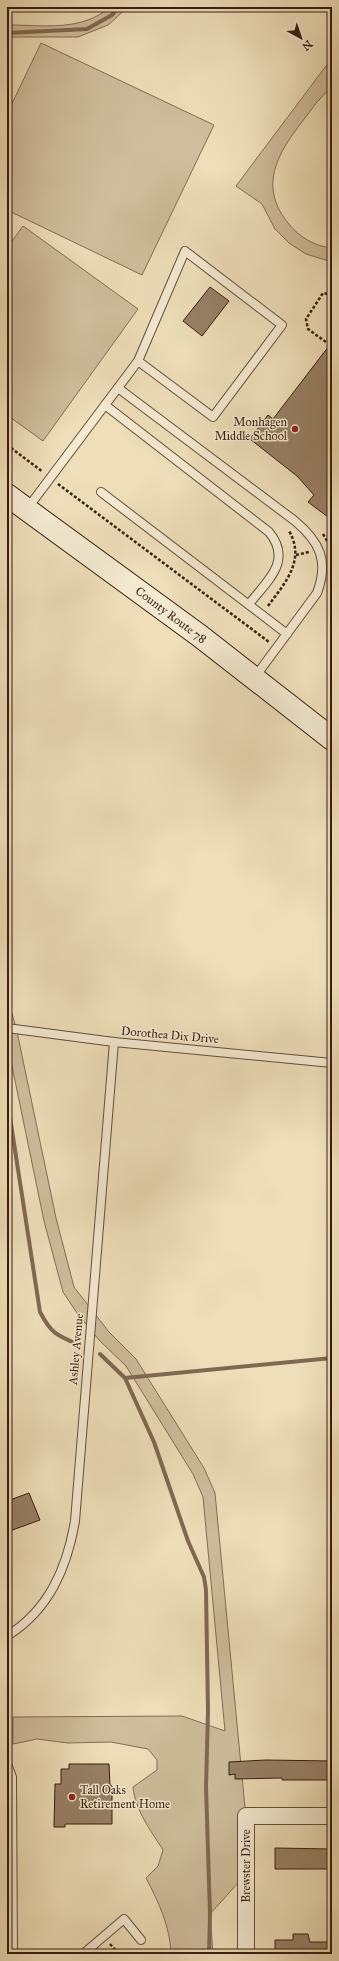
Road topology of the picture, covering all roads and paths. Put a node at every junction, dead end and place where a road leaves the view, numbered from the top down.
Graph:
1 (332, 295) edge
2 (330, 345) dead end
3 (138, 361) junction
4 (118, 388) junction
5 (105, 406) junction
6 (7, 445) edge
7 (43, 473) dead end
8 (56, 483) dead end
9 (101, 492) dead end
10 (7, 494) edge
11 (26, 509) junction
12 (249, 604) junction
13 (287, 634) junction
14 (271, 643) dead end
15 (253, 679) junction
16 (332, 739) edge
17 (7, 1028) edge
18 (114, 1042) junction
19 (332, 1063) edge
20 (7, 1636) edge
21 (7, 1764) edge
22 (332, 1816) edge
23 (141, 1940) dead end
24 (13, 1954) edge
25 (83, 1954) edge
26 (246, 1954) edge

1 - 2 path
3 - 3 lane
3 - 4 lane
4 - 5 lane
4 - 13 lane
5 - 11 lane
5 - 12 lane
6 - 7 path
8 - 14 path
9 - 12 lane
10 - 11 street, County Route 78
11 - 15 street, County Route 78
12 - 13 lane
13 - 15 lane
15 - 16 street, County Route 78
17 - 18 lane, Dorothea Dix Drive
18 - 19 lane, Dorothea Dix Drive
18 - 20 lane, Ashley Avenue
21 - 24 lane
22 - 26 street, Brewster Drive
23 - 25 lane

